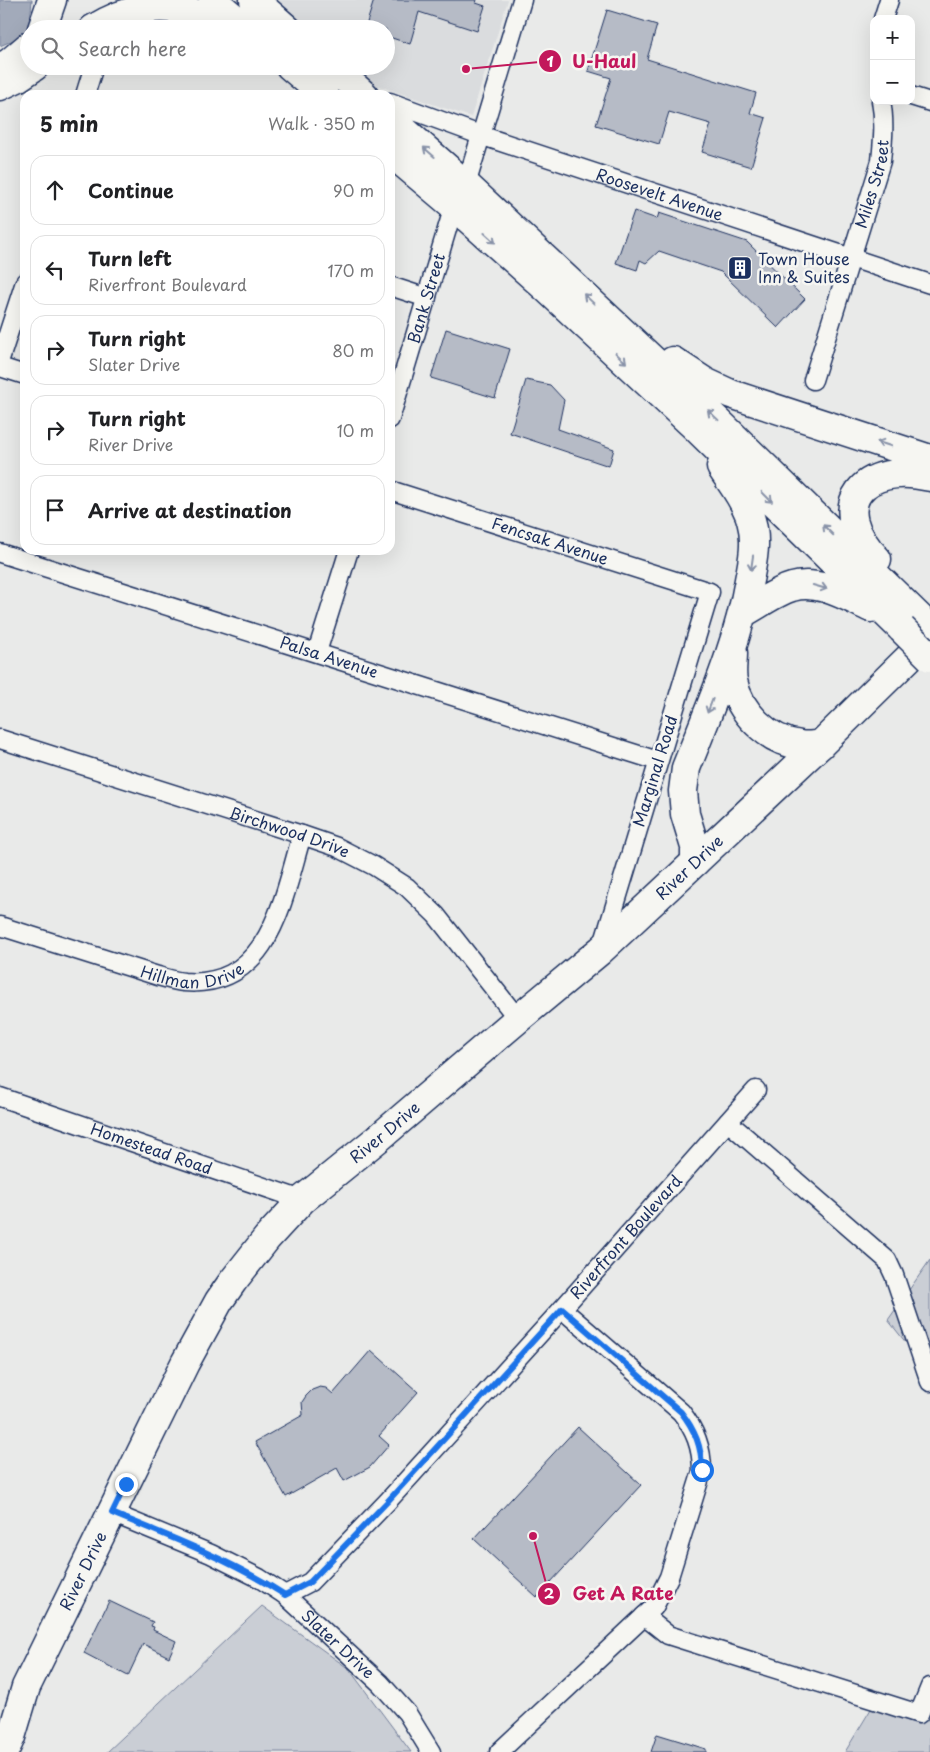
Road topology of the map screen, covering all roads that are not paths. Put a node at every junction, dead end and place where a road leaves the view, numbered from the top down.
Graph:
1 (52, 0) edge
2 (213, 0) edge
3 (254, 0) edge
4 (522, 0) edge
5 (889, 0) edge
6 (884, 15) edge
7 (45, 20) edge
8 (110, 20) edge
9 (209, 20) edge
10 (236, 20) edge
11 (277, 20) edge
12 (20, 54) edge
13 (0, 66) edge
14 (22, 75) edge
15 (91, 75) edge
16 (301, 75) edge
17 (348, 81) edge
18 (0, 86) edge
19 (87, 90) edge
20 (318, 90) edge
21 (365, 90) edge
22 (915, 97) edge
23 (930, 102) edge
24 (395, 104) edge
25 (882, 105) edge
26 (395, 124) edge
27 (480, 135) junction
28 (395, 155) edge
29 (460, 195) junction
30 (850, 258) junction
31 (930, 284) edge
32 (395, 288) edge
33 (20, 297) edge
34 (427, 298) junction
35 (625, 332) junction
36 (0, 359) edge
37 (0, 367) edge
38 (20, 373) edge
39 (813, 380) dead end
40 (395, 403) edge
41 (694, 426) junction
42 (930, 459) edge
43 (930, 477) edge
44 (395, 492) edge
45 (0, 553) edge
46 (347, 555) edge
47 (710, 592) joint
48 (744, 613) junction
49 (904, 615) edge
50 (930, 637) edge
51 (733, 644) junction
52 (317, 652) junction
53 (930, 657) edge
54 (0, 739) edge
55 (820, 745) junction
56 (658, 761) junction
57 (302, 835) junction
58 (694, 862) junction
59 (0, 926) edge
60 (601, 950) junction
61 (518, 1019) junction
62 (756, 1090) dead end
63 (0, 1097) edge
64 (728, 1122) junction
65 (302, 1200) junction
66 (562, 1309) junction
67 (930, 1382) edge
68 (112, 1513) junction
69 (285, 1595) junction
70 (644, 1616) junction
71 (930, 1687) edge
72 (4, 1752) edge
73 (431, 1752) edge
74 (499, 1752) edge

1 - 7 main road
2 - 10 main road
3 - 11 main road
4 - 27 street, Bank Street
5 - 6 street
8 - 9 main road
12 - 13 main road
14 - 18 main road
15 - 19 street
16 - 20 main road
17 - 21 street
22 - 23 street
24 - 27 street, Roosevelt Avenue
25 - 30 street, Miles Street
29 -> 26 main road
27 - 29 street, Bank Street
27 - 30 street, Roosevelt Avenue
28 - 29 main road
29 - 34 street, Bank Street
35 -> 29 main road
29 -> 41 main road
30 - 31 street, Roosevelt Avenue
30 - 39 street, Miles Street
32 - 34 street
33 - 36 street
34 - 40 street, Bank Street
42 -> 35 main road
49 -> 35 main road
37 - 38 street
41 -> 48 main road
41 -> 49 main road
43 - 49 main road
44 - 47 street, Fencsak Avenue
45 - 52 street, Palsa Avenue
46 - 52 street
47 - 56 street, Marginal Road
48 -> 49 main road
48 - 51 main road
49 - 53 main road, bridge
50 - 55 main road, River Drive
51 - 55 main road
51 -> 58 main road
52 - 56 street, Palsa Avenue
54 - 57 street, Birchwood Drive
55 - 58 main road, River Drive
56 - 60 street, Marginal Road
57 - 59 street, Hillman Drive
57 - 61 street, Birchwood Drive
58 - 60 main road, River Drive
60 - 61 main road, River Drive
61 - 65 main road, River Drive
62 - 64 street, Riverfront Boulevard
63 - 65 street, Homestead Road
64 - 66 street, Riverfront Boulevard
64 - 67 street
65 - 68 main road, River Drive
66 - 69 street, Riverfront Boulevard
66 - 70 street
68 - 69 street, Slater Drive
68 - 72 main road, River Drive
69 - 73 street, Slater Drive
70 - 71 street
70 - 74 street

